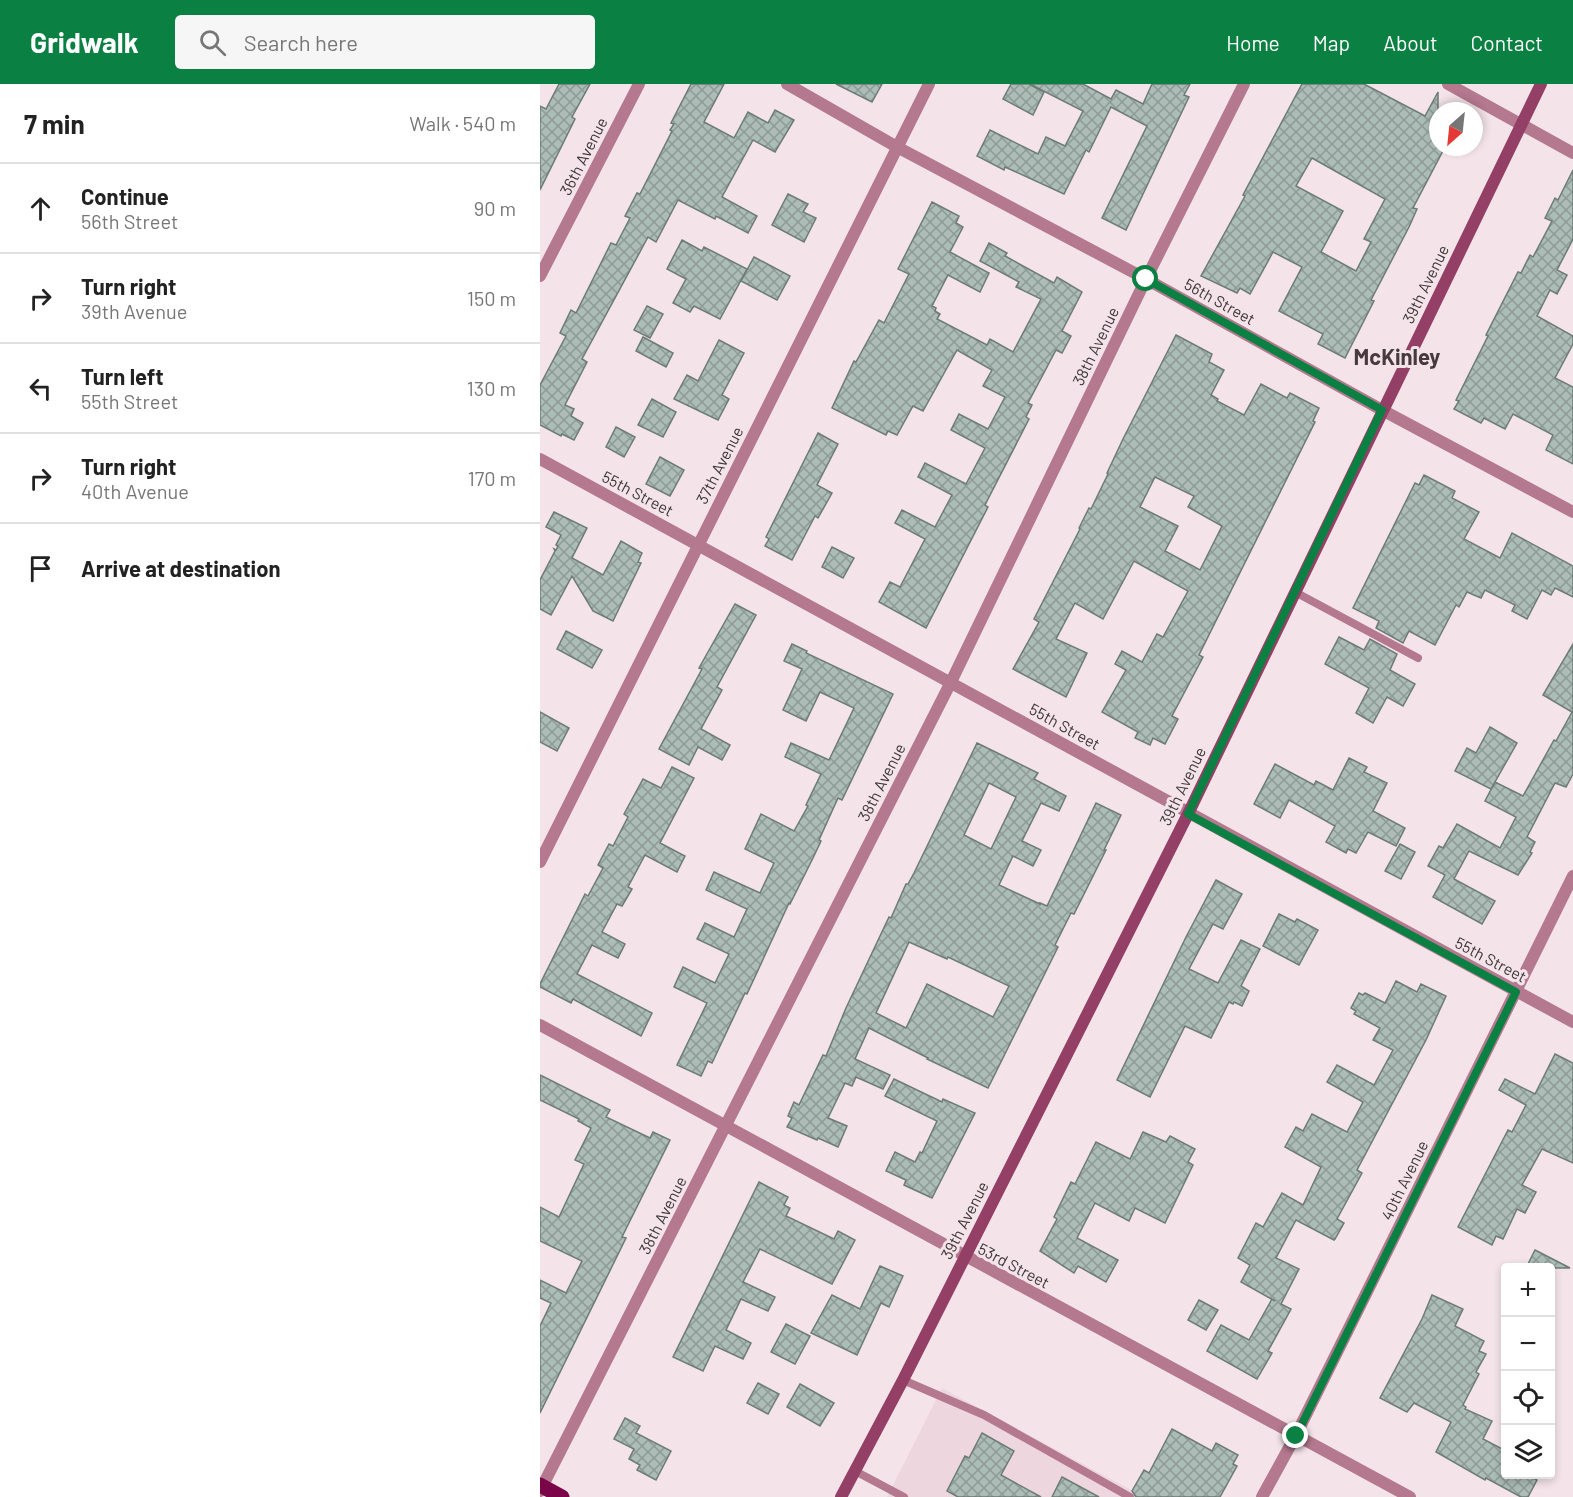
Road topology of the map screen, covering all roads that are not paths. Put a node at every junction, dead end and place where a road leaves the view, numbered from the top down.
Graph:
1 (639, 84) edge
2 (787, 84) edge
3 (929, 84) edge
4 (1244, 84) edge
5 (1448, 84) edge
6 (1541, 84) edge
7 (1521, 125) junction
8 (897, 147) junction
9 (1573, 153) edge
10 (540, 276) edge
11 (1146, 279) junction
12 (1382, 410) junction
13 (540, 459) edge
14 (1573, 512) edge
15 (698, 544) junction
16 (1295, 592) junction
17 (1418, 658) dead end
18 (951, 682) junction
19 (1188, 814) junction
20 (540, 862) edge
21 (1573, 876) edge
22 (1516, 992) junction
23 (1573, 1022) edge
24 (540, 1025) edge
25 (726, 1126) junction
26 (964, 1257) junction
27 (903, 1380) junction
28 (1296, 1436) junction
29 (855, 1471) junction
30 (541, 1488) edge
31 (561, 1497) edge
32 (841, 1497) edge
33 (904, 1497) edge
34 (1130, 1497) edge
35 (1262, 1497) edge
36 (1410, 1497) edge

1 - 10 street, 36th Avenue
2 - 8 street, 56th Street
3 - 8 street, 37th Avenue
4 - 11 street, 38th Avenue
5 - 7 street
6 - 7 main road, 39th Avenue
7 - 9 street
7 - 12 main road, 39th Avenue
8 - 11 street, 56th Street
8 - 15 street, 37th Avenue
11 - 12 street, 56th Street
11 - 18 street, 38th Avenue
12 - 14 street, 56th Street
12 - 16 main road, 39th Avenue
13 - 15 street, 55th Street
15 - 18 street, 55th Street
15 - 20 street, 37th Avenue
16 - 17 lane
16 - 19 main road, 39th Avenue
18 - 19 street, 55th Street
18 - 25 street, 38th Avenue
19 - 22 street, 55th Street
19 - 26 main road, 39th Avenue
21 - 22 street, 40th Avenue
22 - 23 street, 55th Street
22 - 28 street, 40th Avenue
24 - 25 street, 53rd Street
25 - 26 street, 53rd Street
25 - 30 street, 38th Avenue
26 - 27 main road, 39th Avenue
26 - 28 street, 53rd Street
27 - 29 main road, 39th Avenue
27 - 34 lane
28 - 35 street, 40th Avenue
28 - 36 street, 53rd Street
29 - 32 main road, 39th Avenue
29 - 33 lane
30 - 31 main road

